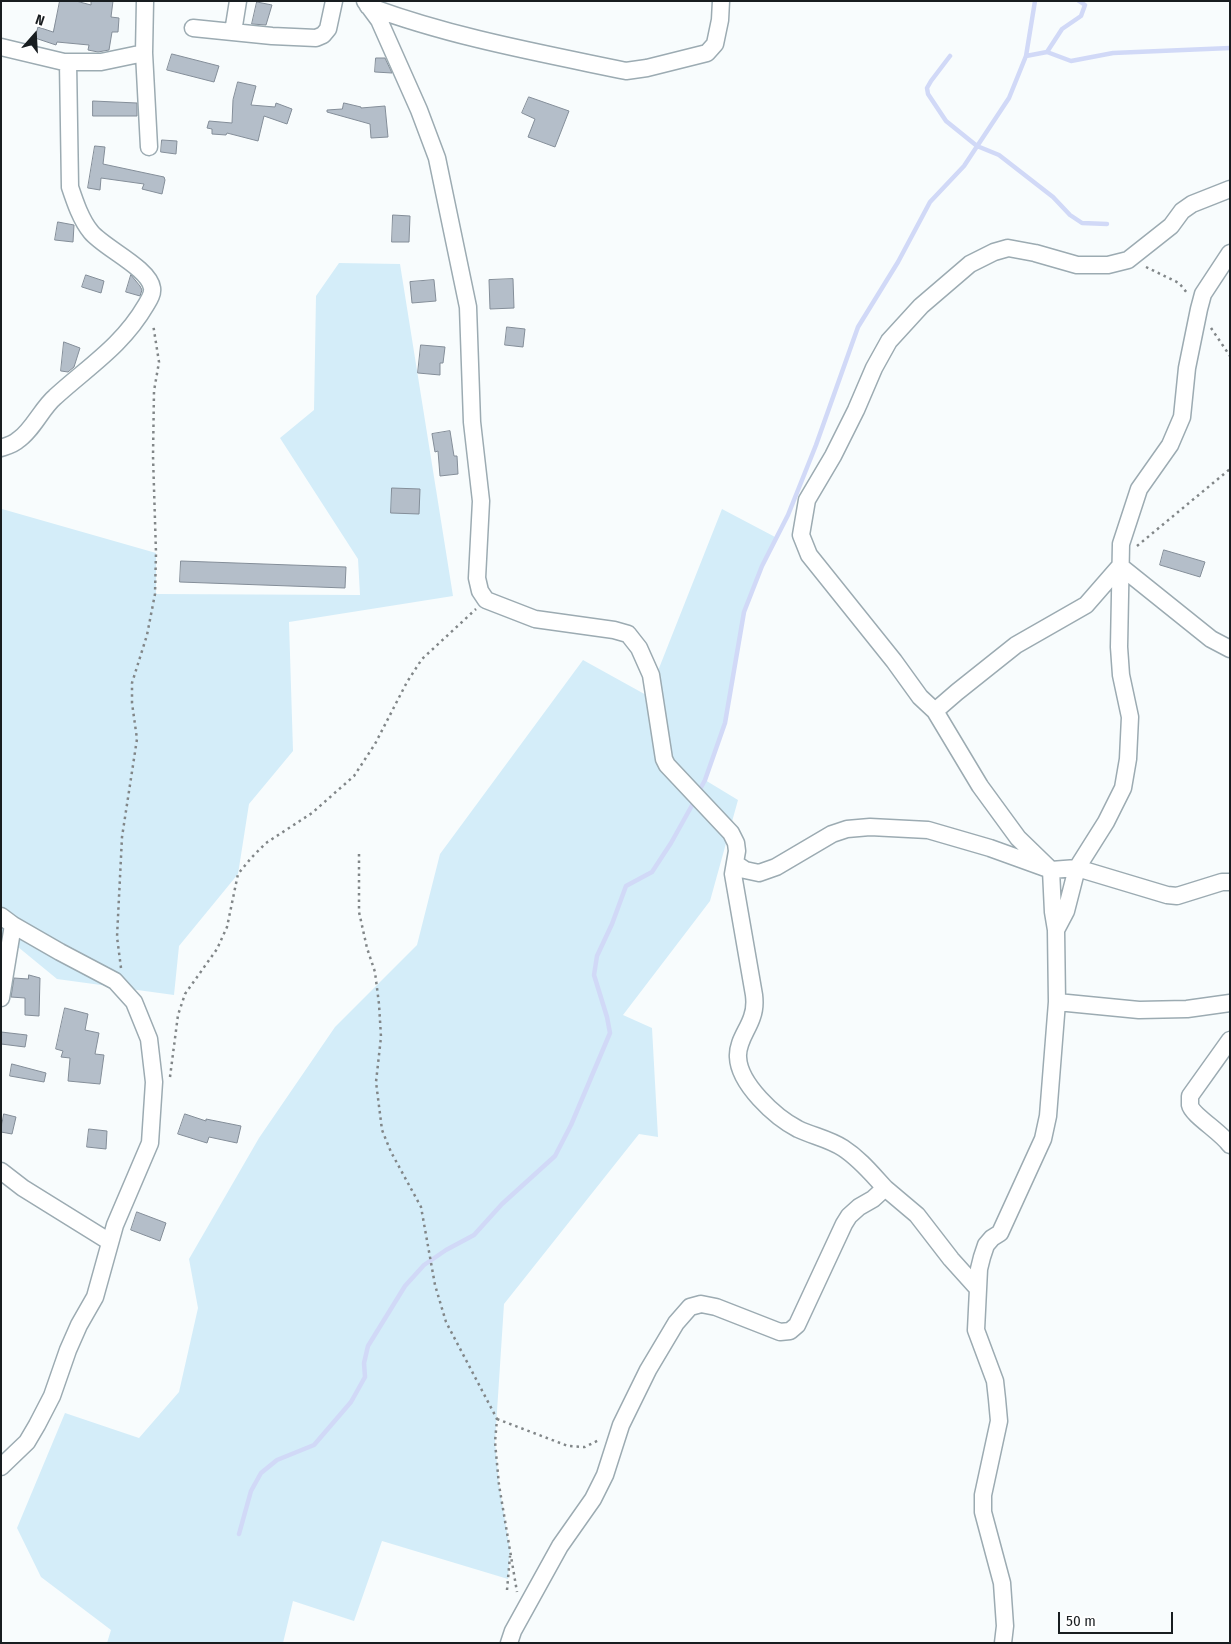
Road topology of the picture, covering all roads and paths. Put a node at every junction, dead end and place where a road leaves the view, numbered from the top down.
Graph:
1 (145, 1) edge
2 (238, 1) edge
3 (334, 1) edge
4 (721, 1) edge
5 (367, 3) edge
6 (193, 28) dead end
7 (232, 32) junction
8 (1, 47) edge
9 (144, 53) junction
10 (68, 62) junction
11 (149, 147) dead end
12 (1230, 189) edge
13 (1230, 253) edge
14 (149, 300) junction
15 (1, 448) edge
16 (1230, 469) edge
17 (1120, 566) junction
18 (486, 600) junction
19 (1230, 649) edge
20 (936, 711) junction
21 (359, 854) dead end
22 (736, 864) junction
23 (1077, 868) junction
24 (1051, 870) junction
25 (1230, 882) edge
26 (7, 920) edge
27 (1056, 930) junction
28 (124, 976) dead end
29 (1, 998) edge
30 (1057, 1002) junction
31 (1230, 1003) edge
32 (1230, 1040) edge
33 (170, 1080) dead end
34 (1230, 1145) edge
35 (1, 1171) edge
36 (885, 1188) junction
37 (110, 1242) junction
38 (978, 1289) junction
39 (497, 1419) junction
40 (621, 1425) junction
41 (1, 1467) edge
42 (510, 1550) junction
43 (507, 1590) dead end
44 (520, 1618) junction
45 (509, 1643) edge
46 (1003, 1643) edge

1 - 9 street
2 - 7 street
3 - 7 street
4 - 5 street
5 - 18 street
6 - 7 street
8 - 10 street
9 - 10 street
9 - 11 street
10 - 14 street
12 - 20 street
13 - 17 street
14 - 15 street
14 - 28 path
16 - 17 path
17 - 19 street
17 - 20 street
17 - 23 street
18 - 22 street
18 - 33 path
20 - 24 street
21 - 39 path
22 - 24 street
22 - 36 street
23 - 24 street
23 - 25 street
23 - 27 street
24 - 27 street
26 - 29 street
26 - 37 street
27 - 30 street
30 - 31 street
30 - 38 street
32 - 34 street
35 - 37 street
36 - 38 street
36 - 40 street
37 - 41 street
38 - 46 street
39 - 40 path
39 - 42 path
40 - 44 street
42 - 43 path
42 - 44 path
44 - 45 street

